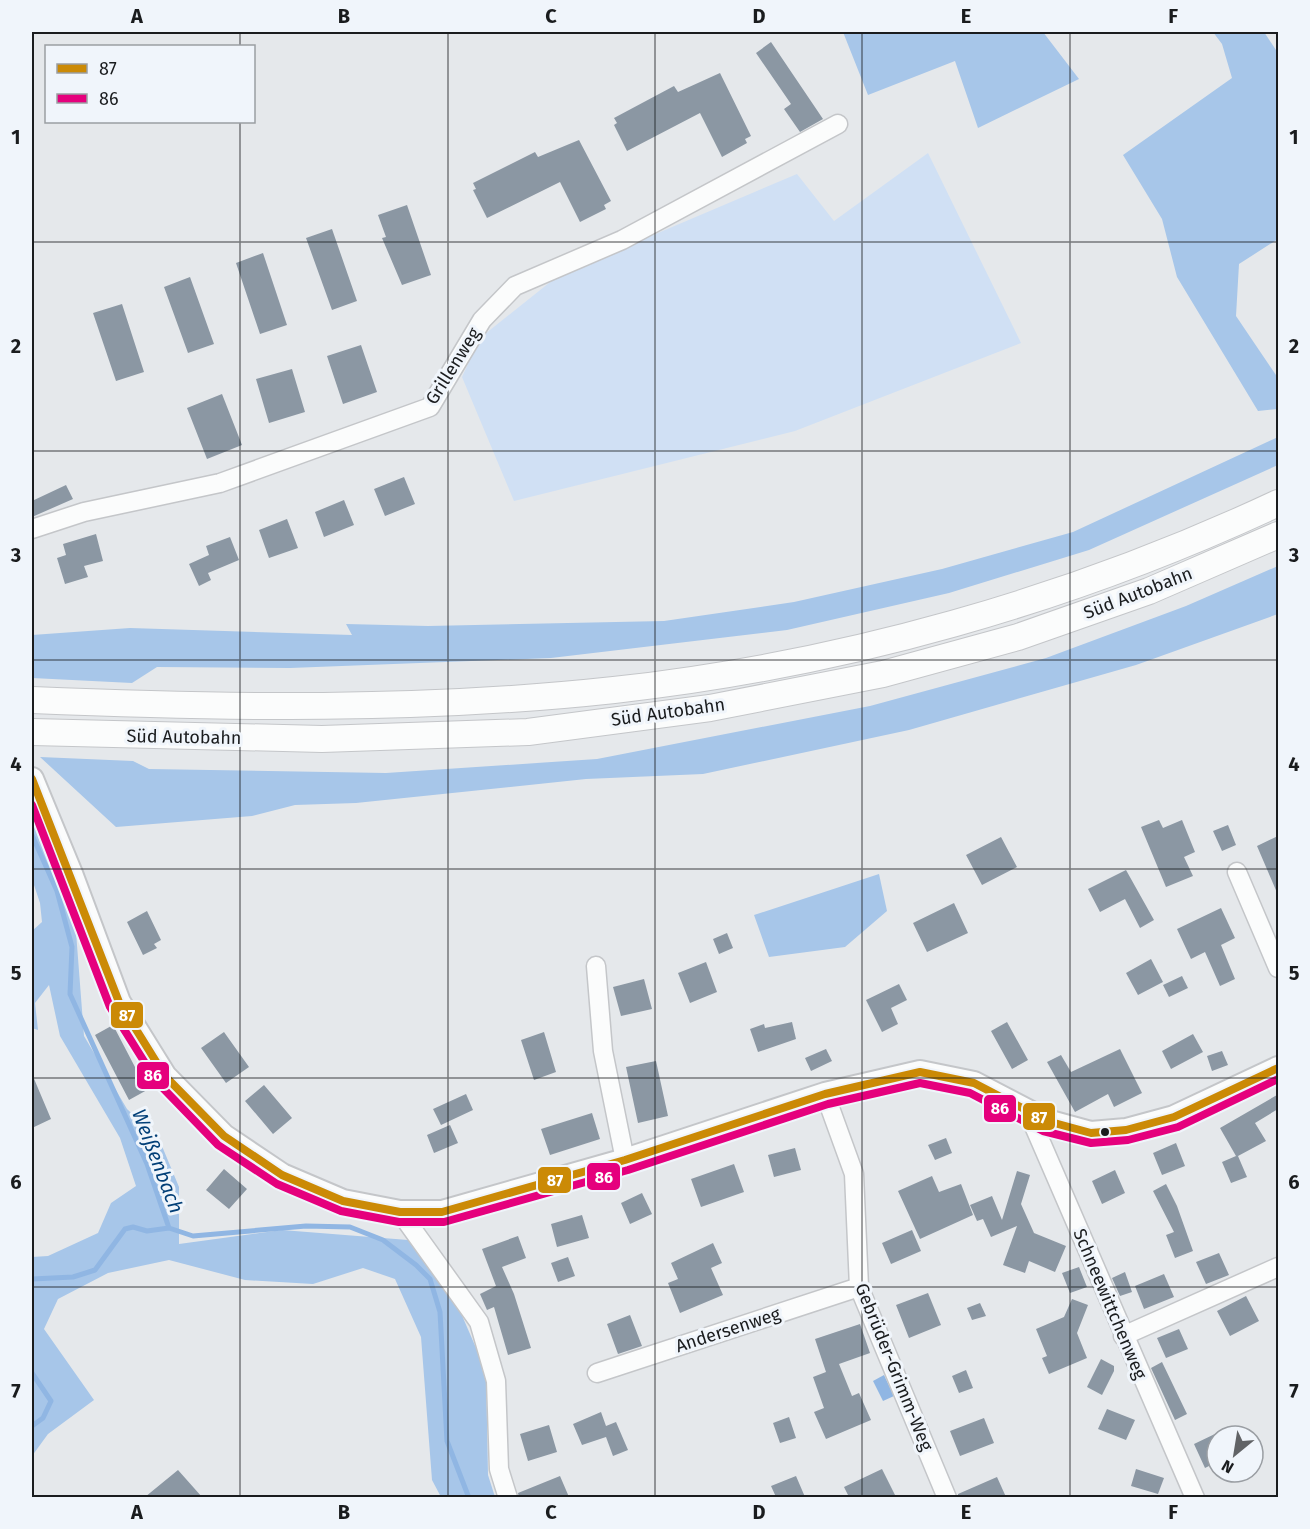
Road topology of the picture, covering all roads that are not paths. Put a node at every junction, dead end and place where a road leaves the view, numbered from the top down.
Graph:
1 (838, 124) dead end
2 (1278, 503) edge
3 (32, 529) edge
4 (1278, 535) edge
5 (32, 700) edge
6 (32, 732) edge
7 (32, 779) edge
8 (1238, 872) dead end
9 (596, 966) dead end
10 (1278, 968) edge
11 (1278, 1068) edge
12 (825, 1094) junction
13 (1027, 1110) junction
14 (625, 1160) junction
15 (400, 1212) junction
16 (1278, 1267) edge
17 (858, 1287) junction
18 (1123, 1336) junction
19 (597, 1373) dead end
20 (508, 1497) edge
21 (947, 1497) edge
22 (1195, 1497) edge

1 - 3 street, Grillenweg
2 - 5 highway, Süd Autobahn
4 - 6 highway, Süd Autobahn
7 - 15 main road
8 - 10 street
9 - 14 street
11 - 13 main road
12 - 13 main road
12 - 14 main road
12 - 17 street, Gebrüder-Grimm-Weg
13 - 18 street, Schneewittchenweg
14 - 15 main road
15 - 20 street
16 - 18 street
17 - 19 street, Andersenweg
17 - 21 street, Gebrüder-Grimm-Weg
18 - 22 street, Schneewittchenweg

